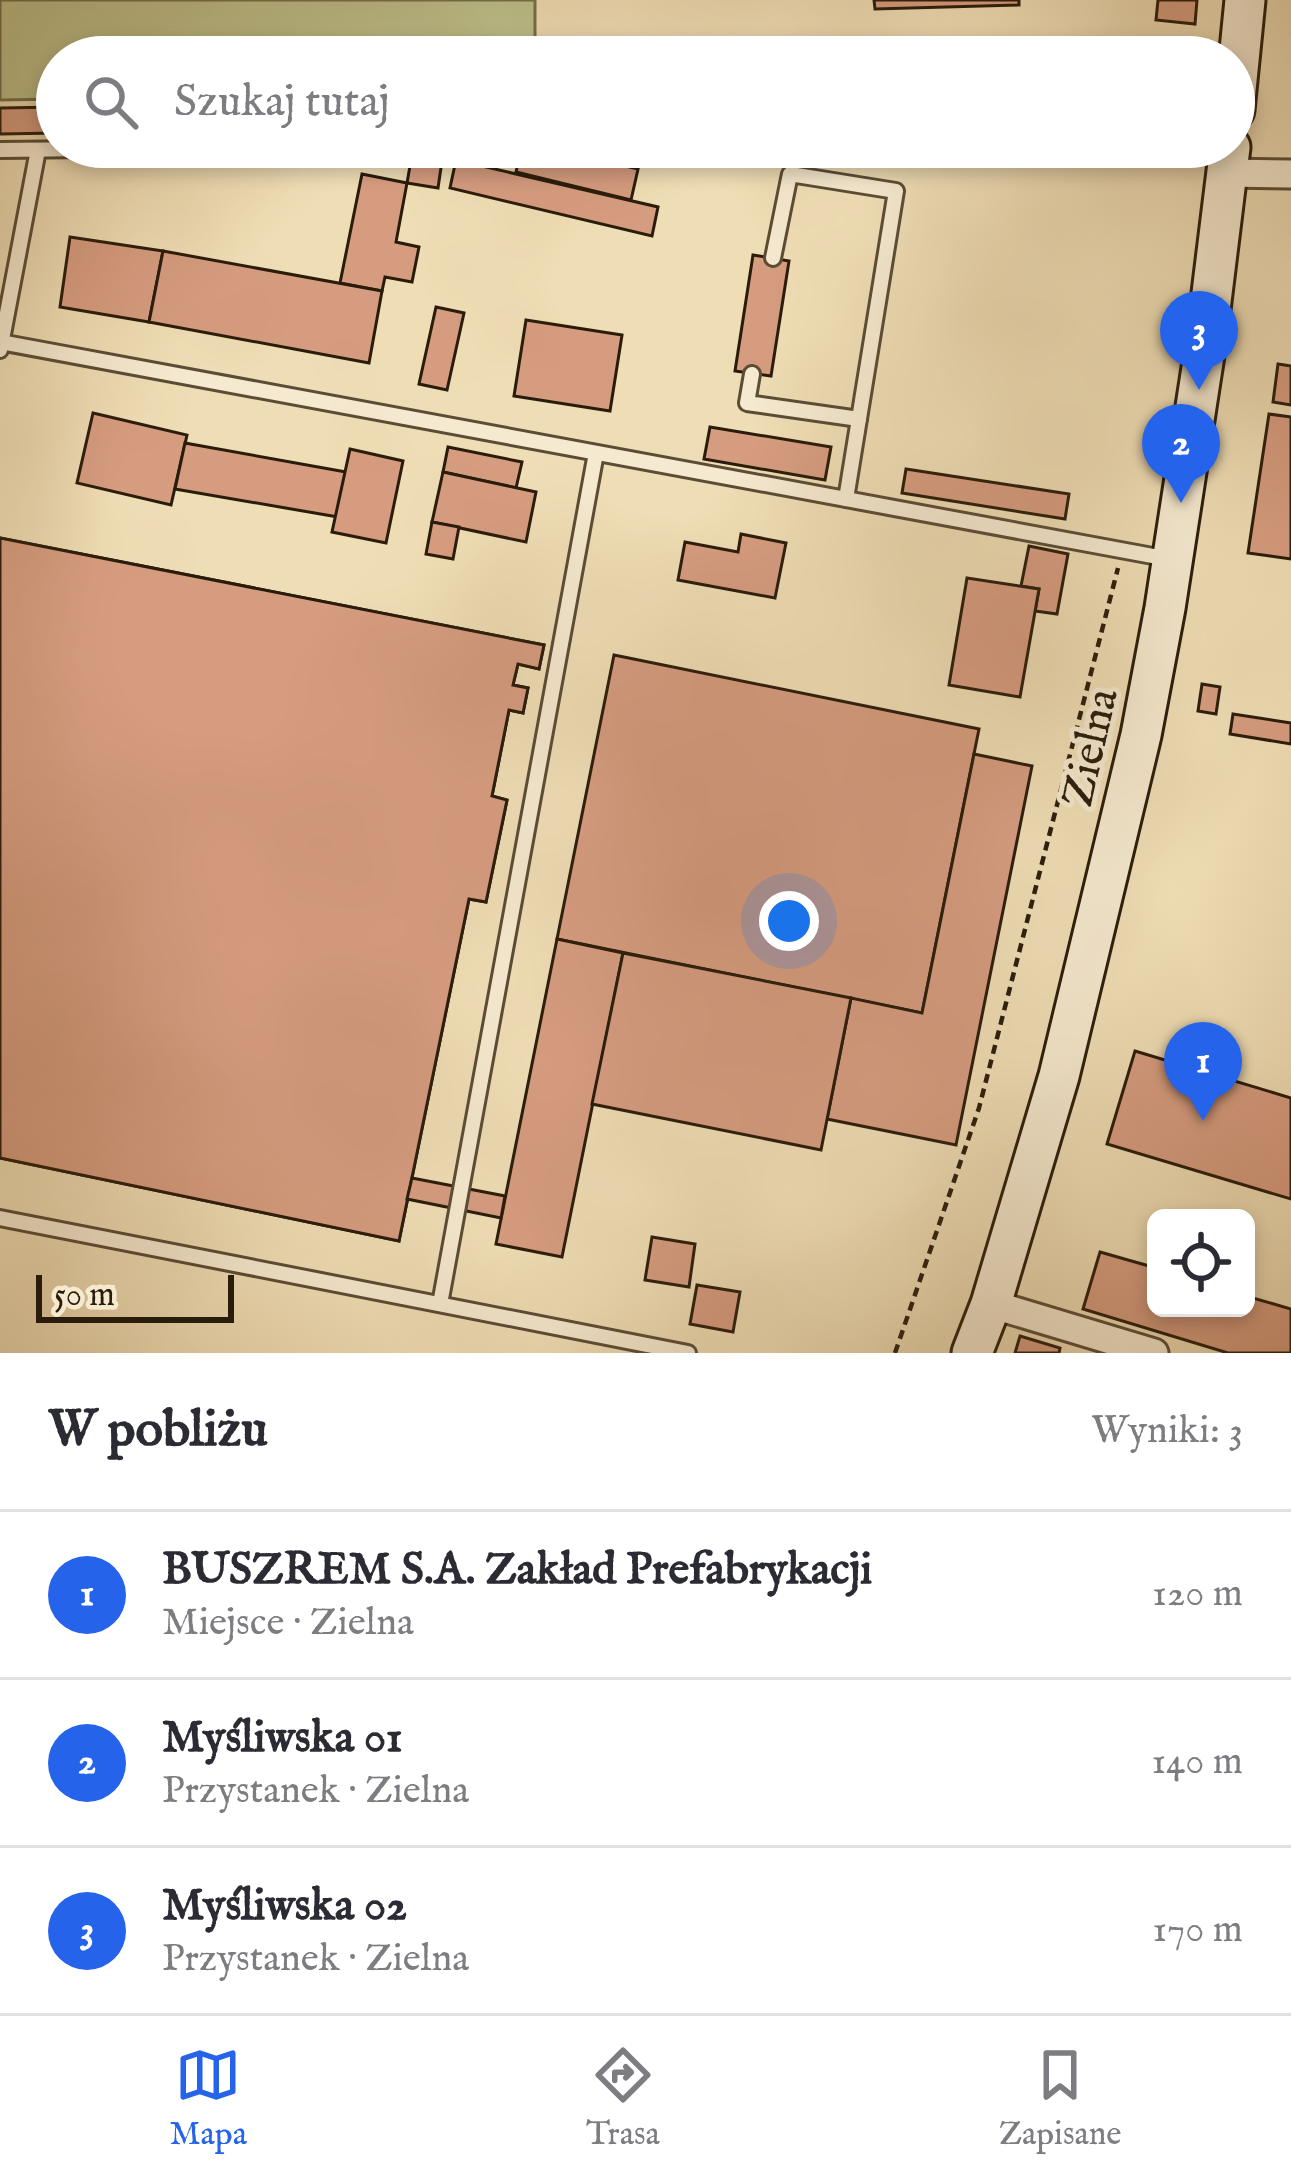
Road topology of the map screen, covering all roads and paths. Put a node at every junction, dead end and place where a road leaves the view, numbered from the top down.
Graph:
1 (1245, 0) edge
2 (1241, 36) edge
3 (0, 150) edge
4 (36, 150) edge
5 (36, 160) edge
6 (1255, 166) edge
7 (1227, 168) edge
8 (1291, 174) edge
9 (773, 258) dead end
10 (0, 345) edge
11 (752, 374) dead end
12 (859, 419) junction
13 (596, 453) junction
14 (846, 500) junction
15 (1123, 551) junction
16 (1172, 560) junction
17 (0, 1218) edge
18 (440, 1304) junction
19 (992, 1304) junction
20 (1092, 1343) edge
21 (688, 1353) edge
22 (895, 1353) edge
23 (972, 1353) edge
24 (1154, 1353) edge

1 - 2 street
3 - 4 lane
5 - 10 lane
6 - 8 street
7 - 16 street, Zielna
9 - 12 lane
10 - 13 lane
11 - 12 lane
12 - 14 lane
13 - 14 lane
13 - 18 lane
14 - 15 lane
15 - 16 lane
15 - 22 path
16 - 19 street, Zielna
17 - 18 lane
18 - 21 lane
19 - 20 street
19 - 23 street, Zielna
20 - 24 street

